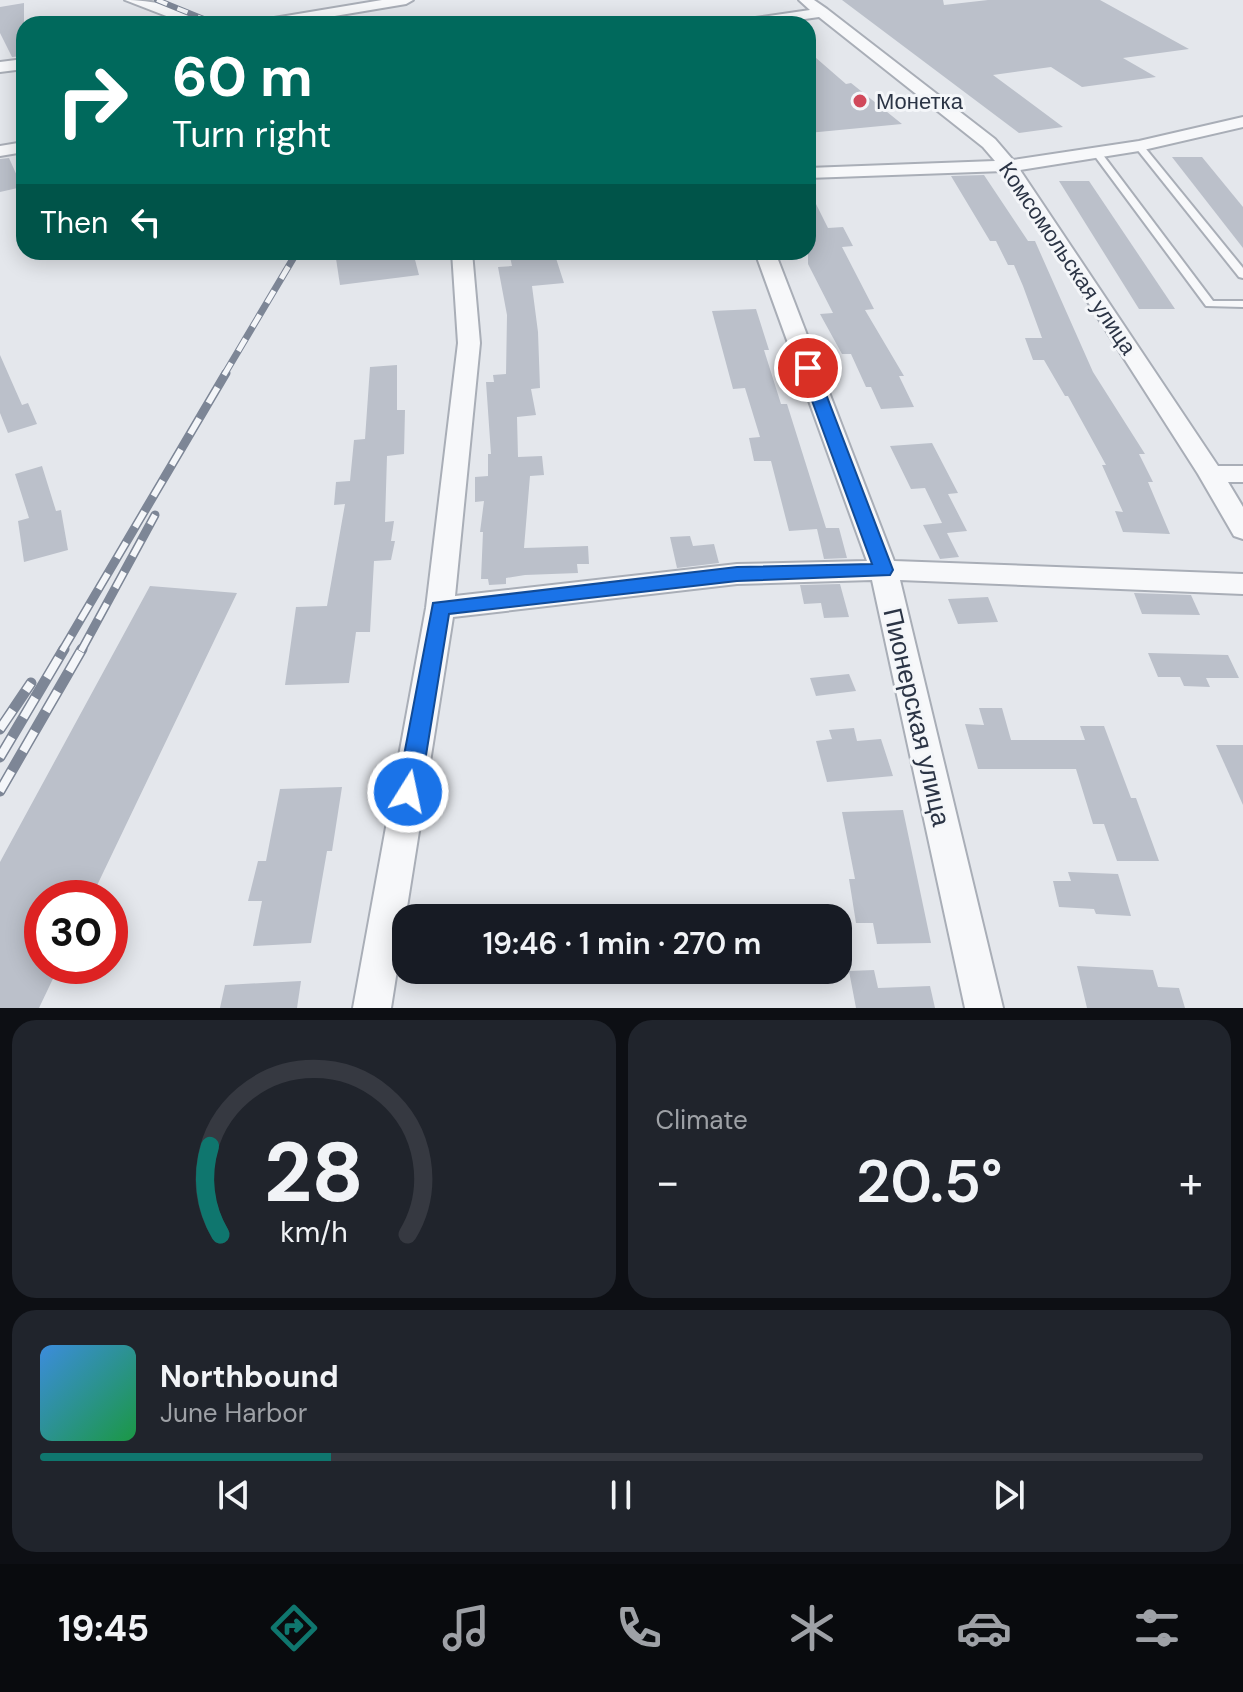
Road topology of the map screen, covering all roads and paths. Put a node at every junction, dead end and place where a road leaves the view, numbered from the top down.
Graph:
1 (132, 0) edge
2 (406, 0) edge
3 (814, 6) edge
4 (183, 16) edge
5 (310, 16) edge
6 (773, 16) edge
7 (1243, 122) edge
8 (1139, 146) junction
9 (1097, 153) junction
10 (1009, 166) junction
11 (816, 173) edge
12 (463, 260) edge
13 (768, 260) edge
14 (1243, 275) edge
15 (1243, 304) edge
16 (1211, 474) junction
17 (1243, 474) edge
18 (1243, 530) edge
19 (884, 570) junction
20 (1243, 584) edge
21 (440, 608) junction
22 (372, 1008) edge
23 (984, 1008) edge

1 - 4 street
2 - 5 street
3 - 6 street
3 - 10 street, Комсомольская улица
7 - 8 street
8 - 9 street
8 - 14 lane
9 - 10 street
9 - 15 lane
10 - 11 street
10 - 16 street, Комсомольская улица
12 - 21 street
13 - 19 street, Пионерская улица
16 - 17 street
16 - 18 street, Комсомольская улица
19 - 20 street
19 - 21 street
19 - 23 street, Пионерская улица
21 - 22 street

